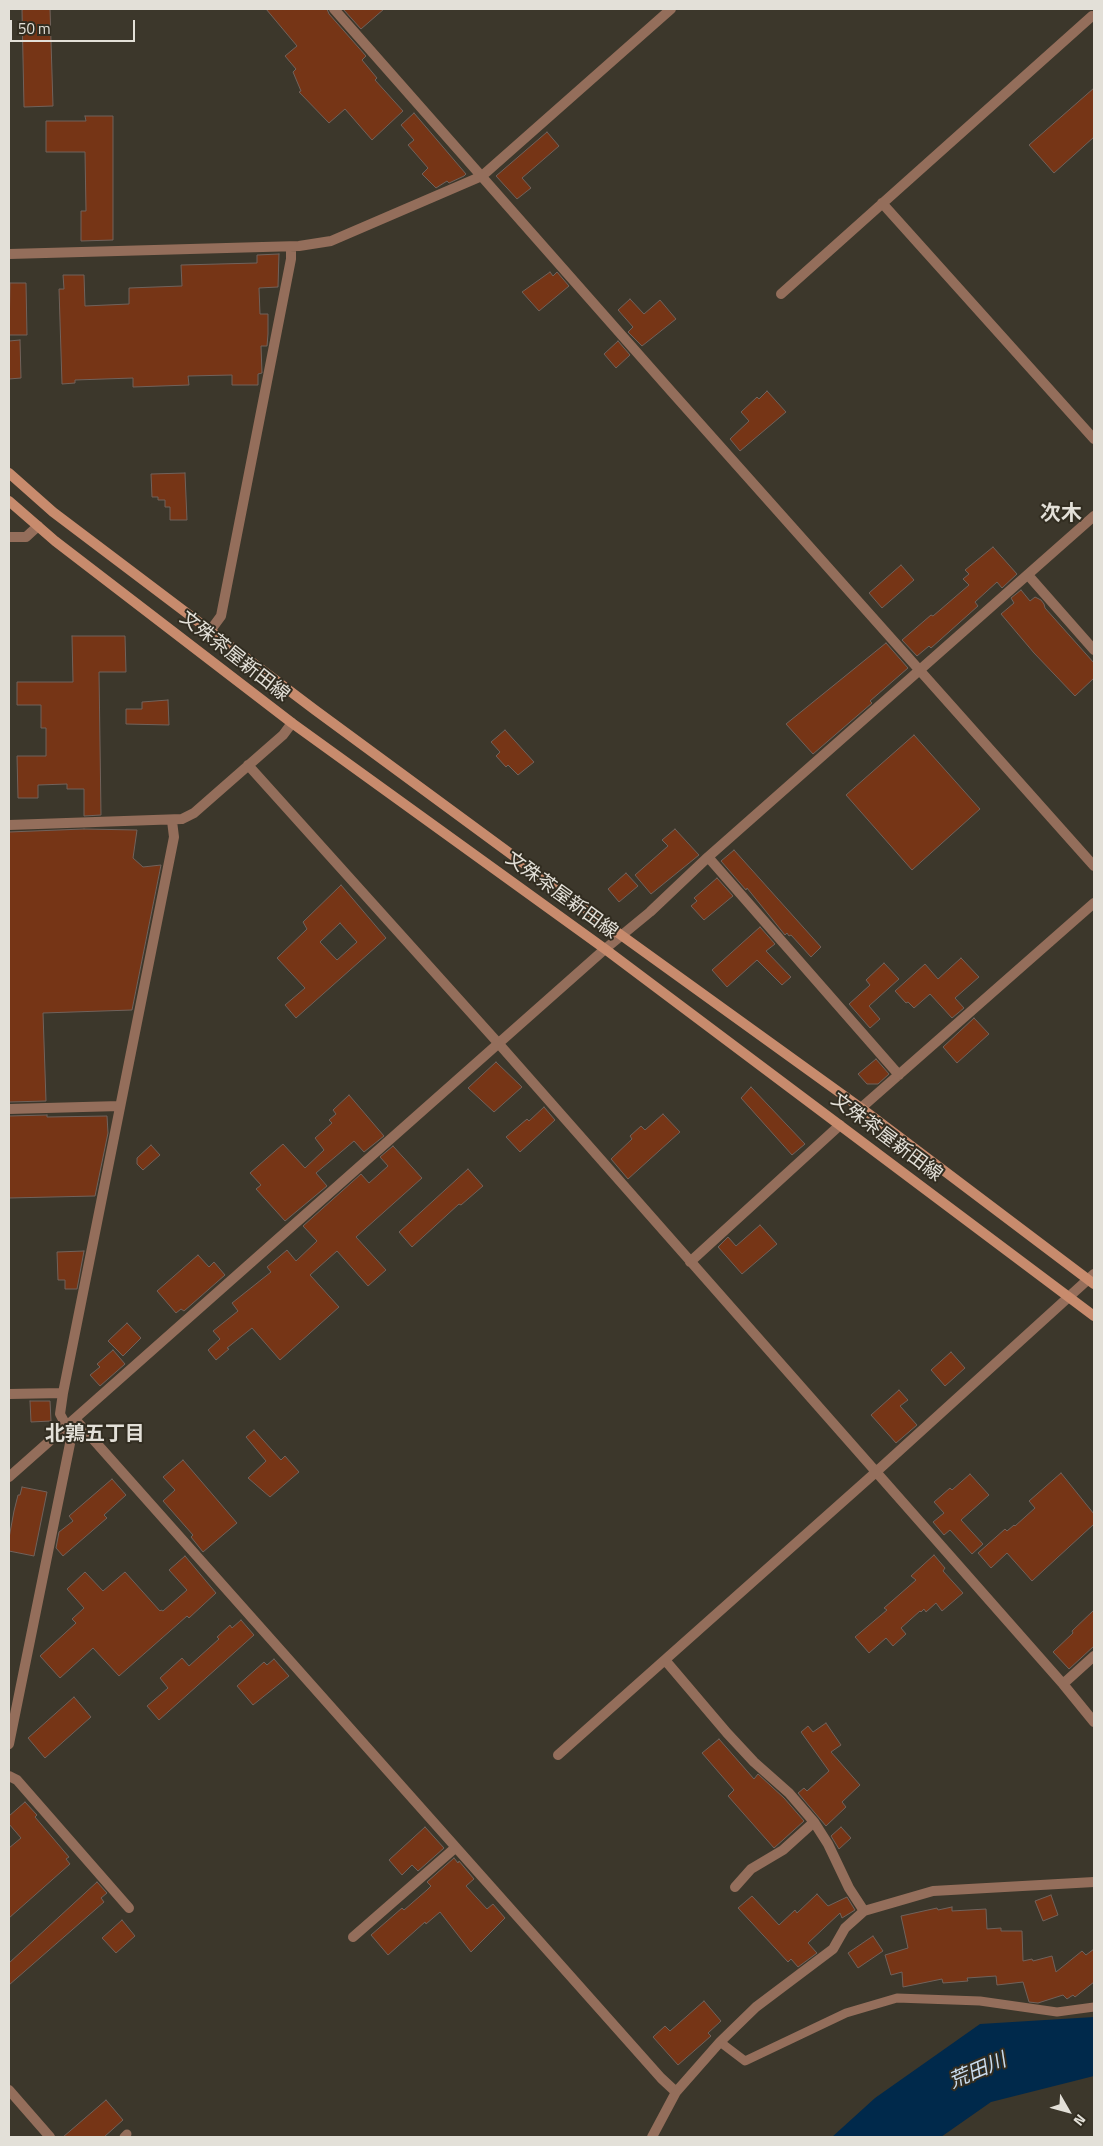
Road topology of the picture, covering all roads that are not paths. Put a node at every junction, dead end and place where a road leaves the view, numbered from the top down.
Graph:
1 (334, 9) edge
2 (670, 9) edge
3 (1091, 14) edge
4 (482, 176) junction
5 (882, 204) junction
6 (299, 246) junction
7 (9, 254) edge
8 (782, 294) dead end
9 (1094, 439) edge
10 (9, 473) edge
11 (9, 500) edge
12 (1094, 516) edge
13 (38, 526) junction
14 (9, 537) edge
15 (1028, 575) junction
16 (210, 631) junction
17 (1094, 650) edge
18 (921, 670) junction
19 (292, 723) junction
20 (248, 765) junction
21 (177, 820) junction
22 (9, 825) edge
23 (708, 857) junction
24 (1094, 866) edge
25 (1094, 903) edge
26 (621, 936) junction
27 (605, 949) junction
28 (499, 1044) junction
29 (899, 1075) junction
30 (120, 1106) junction
31 (861, 1108) junction
32 (9, 1109) edge
33 (840, 1125) junction
34 (690, 1262) junction
35 (1092, 1279) edge
36 (1069, 1298) junction
37 (1094, 1316) edge
38 (63, 1393) junction
39 (9, 1394) edge
40 (75, 1419) junction
41 (67, 1427) junction
42 (876, 1472) junction
43 (9, 1477) edge
44 (1094, 1656) edge
45 (664, 1660) junction
46 (1063, 1684) junction
47 (1094, 1722) edge
48 (9, 1744) edge
49 (558, 1755) dead end
50 (9, 1776) edge
51 (814, 1822) junction
52 (456, 1848) junction
53 (1094, 1882) edge
54 (735, 1887) dead end
55 (130, 1908) dead end
56 (864, 1911) junction
57 (353, 1937) dead end
58 (1094, 2007) edge
59 (720, 2042) junction
60 (9, 2090) edge
61 (676, 2092) junction
62 (50, 2137) edge
63 (652, 2137) edge

1 - 4 street
2 - 4 street
3 - 5 street
4 - 6 street
4 - 18 street
5 - 8 street
5 - 9 street
6 - 7 street
6 - 16 street
10 - 16 main road, 文殊茶屋新田線
11 - 13 main road, 文殊茶屋新田線
12 - 15 street
13 - 14 street
13 - 19 main road, 文殊茶屋新田線
15 - 17 street
15 - 18 street
16 - 26 main road, 文殊茶屋新田線
18 - 23 street
18 - 24 street
19 - 20 street
19 - 27 main road, 文殊茶屋新田線
20 - 21 street
20 - 28 street
21 - 22 street
21 - 30 street
23 - 26 street
23 - 29 street
25 - 29 street
26 - 27 street
26 - 31 main road, 文殊茶屋新田線
27 - 28 street
27 - 33 main road, 文殊茶屋新田線
28 - 34 street
28 - 40 street
29 - 31 street
30 - 32 street
30 - 38 street
31 - 35 main road, 文殊茶屋新田線
33 - 34 street
33 - 36 main road, 文殊茶屋新田線
34 - 42 street
35 - 36 street
36 - 37 main road, 文殊茶屋新田線
36 - 42 street
38 - 39 street
38 - 41 street
40 - 41 street
40 - 48 street
40 - 52 street
41 - 43 street
42 - 45 street
42 - 46 street
44 - 46 street
45 - 49 street
45 - 51 street
46 - 47 street
50 - 55 street
51 - 54 street
51 - 56 street
52 - 57 street
52 - 61 street
53 - 56 street
56 - 59 street
58 - 59 lane
59 - 61 street
60 - 62 street
61 - 63 street

